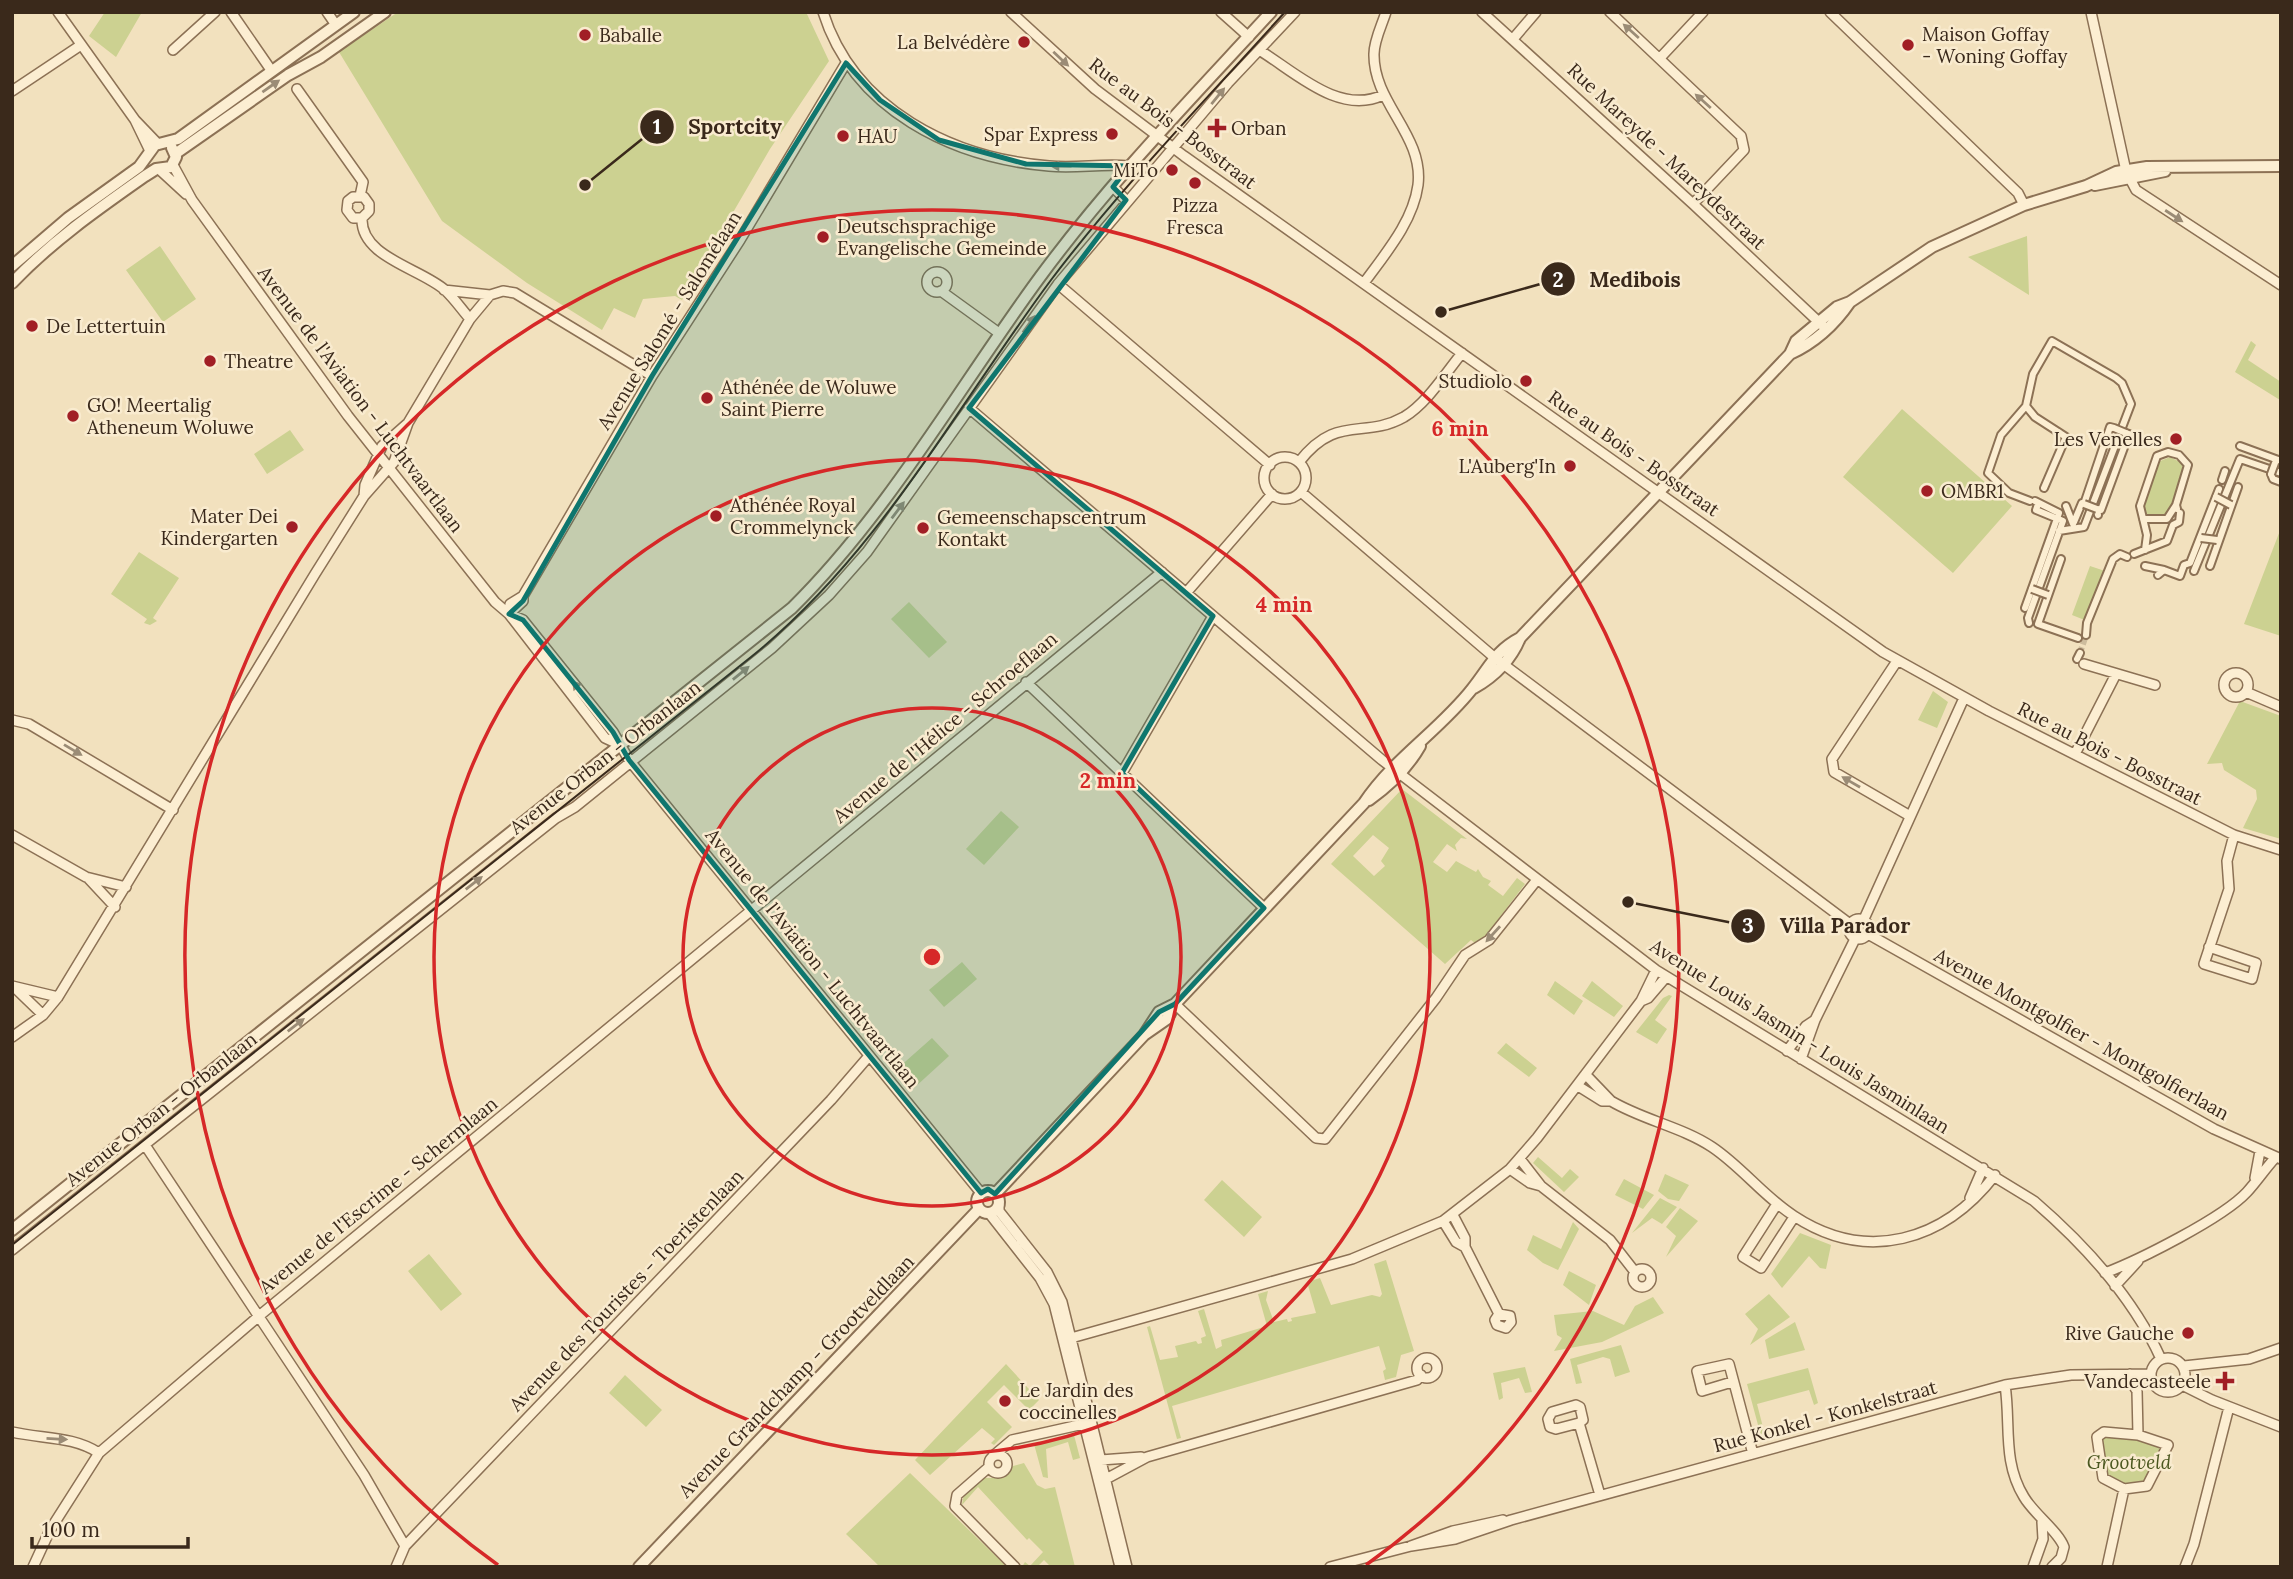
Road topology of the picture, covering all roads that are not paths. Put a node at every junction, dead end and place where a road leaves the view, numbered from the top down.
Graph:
1 (58, 12) edge
2 (215, 12) edge
3 (231, 12) edge
4 (327, 12) edge
5 (354, 12) edge
6 (385, 12) edge
7 (824, 12) edge
8 (1011, 12) edge
9 (1221, 12) edge
10 (1271, 12) edge
11 (1294, 12) edge
12 (1386, 12) edge
13 (1482, 12) edge
14 (1536, 12) edge
15 (1610, 12) edge
16 (1703, 12) edge
17 (1830, 12) edge
18 (2091, 12) edge
19 (335, 25) junction
20 (1249, 37) junction
21 (1513, 39) junction
22 (81, 44) junction
23 (173, 50) dead end
24 (1259, 50) junction
25 (1660, 58) junction
26 (846, 63) junction
27 (271, 70) junction
28 (297, 89) dead end
29 (12, 91) edge
30 (1383, 95) junction
31 (1157, 135) junction
32 (1173, 147) junction
33 (162, 152) junction
34 (1129, 166) junction
35 (2281, 166) edge
36 (158, 170) junction
37 (2128, 175) junction
38 (1112, 187) junction
39 (360, 196) junction
40 (192, 200) junction
41 (1126, 200) junction
42 (1693, 204) junction
43 (2024, 205) junction
44 (362, 218) junction
45 (12, 266) edge
46 (12, 283) edge
47 (1058, 284) junction
48 (1364, 284) junction
49 (2281, 285) edge
50 (444, 289) junction
51 (941, 291) dead end
52 (490, 295) junction
53 (470, 319) junction
54 (1822, 325) junction
55 (999, 333) junction
56 (1462, 353) junction
57 (652, 376) junction
58 (2026, 406) junction
59 (969, 408) junction
60 (408, 423) junction
61 (2240, 446) dead end
62 (378, 455) junction
63 (1299, 462) junction
64 (2277, 462) edge
65 (1270, 465) junction
66 (389, 470) junction
67 (2225, 471) dead end
68 (2281, 473) edge
69 (2222, 480) dead end
70 (2281, 482) edge
71 (2238, 487) dead end
72 (2045, 488) dead end
73 (2219, 489) dead end
74 (1301, 492) junction
75 (1659, 492) junction
76 (1272, 494) junction
77 (364, 496) junction
78 (2216, 497) junction
79 (2083, 503) junction
80 (2231, 505) junction
81 (2066, 506) dead end
82 (2178, 509) junction
83 (2098, 511) junction
84 (2057, 515) junction
85 (2143, 519) junction
86 (2073, 521) junction
87 (2059, 531) junction
88 (2201, 538) junction
89 (2217, 540) junction
90 (2145, 550) junction
91 (2191, 556) dead end
92 (2061, 559) dead end
93 (2144, 566) dead end
94 (2210, 566) dead end
95 (2164, 570) junction
96 (2194, 571) dead end
97 (1162, 572) junction
98 (2032, 589) junction
99 (1186, 593) junction
100 (2048, 595) junction
101 (509, 614) junction
102 (1213, 615) junction
103 (2029, 624) dead end
104 (2086, 635) tunnel mouth
105 (2078, 638) dead end
106 (2080, 659) dead end
107 (1499, 661) junction
108 (1897, 661) junction
109 (2116, 674) junction
110 (1026, 682) junction
111 (2155, 685) dead end
112 (2246, 692) dead end
113 (1964, 698) junction
114 (2281, 707) edge
115 (12, 720) edge
116 (618, 744) junction
117 (2075, 754) junction
118 (629, 760) junction
119 (1396, 770) junction
120 (1122, 773) junction
121 (173, 810) junction
122 (1910, 816) junction
123 (12, 835) edge
124 (2234, 835) junction
125 (2281, 850) edge
126 (86, 877) junction
127 (1536, 881) junction
128 (126, 887) junction
129 (115, 907) junction
130 (1264, 908) junction
131 (752, 909) junction
132 (1864, 919) junction
133 (1850, 924) junction
134 (1868, 934) junction
135 (1856, 939) junction
136 (2209, 947) junction
137 (1656, 970) junction
138 (1666, 977) junction
139 (12, 986) edge
140 (58, 998) junction
141 (1642, 1001) junction
142 (1175, 1004) junction
143 (43, 1015) junction
144 (1815, 1020) junction
145 (12, 1037) edge
146 (1787, 1051) junction
147 (869, 1056) junction
148 (1801, 1059) junction
149 (1587, 1076) junction
150 (1578, 1086) junction
151 (1611, 1101) junction
152 (145, 1145) junction
153 (2260, 1151) junction
154 (1520, 1159) junction
155 (2278, 1159) edge
156 (1983, 1168) junction
157 (1510, 1169) junction
158 (1995, 1175) junction
159 (2255, 1180) junction
160 (1541, 1185) junction
161 (981, 1194) junction
162 (1970, 1198) junction
163 (997, 1199) junction
164 (1777, 1204) junction
165 (984, 1211) junction
166 (1452, 1215) junction
167 (1794, 1217) junction
168 (1443, 1221) junction
169 (12, 1230) edge
170 (1465, 1247) junction
171 (12, 1250) edge
172 (2139, 1260) junction
173 (1635, 1272) dead end
174 (2105, 1273) junction
175 (2115, 1286) junction
176 (1499, 1314) dead end
177 (260, 1316) junction
178 (1067, 1339) junction
179 (2281, 1349) edge
180 (2161, 1359) junction
181 (2183, 1366) junction
182 (2130, 1374) junction
183 (2151, 1374) junction
184 (1421, 1375) dead end
185 (1732, 1382) dead end
186 (2005, 1385) junction
187 (2182, 1385) junction
188 (2229, 1407) junction
189 (1088, 1423) junction
190 (1579, 1423) dead end
191 (2281, 1427) edge
192 (12, 1432) edge
193 (2138, 1435) junction
194 (1020, 1440) junction
195 (99, 1453) junction
196 (1753, 1454) junction
197 (993, 1456) junction
198 (1147, 1457) junction
199 (1007, 1462) junction
200 (1098, 1463) junction
201 (989, 1467) junction
202 (1102, 1477) junction
203 (2124, 1489) junction
204 (1600, 1495) junction
205 (2041, 1521) junction
206 (405, 1546) junction
207 (33, 1567) edge
208 (396, 1567) edge
209 (639, 1567) edge
210 (1015, 1567) edge
211 (1120, 1567) edge
212 (1127, 1567) edge
213 (1330, 1567) edge
214 (2033, 1567) edge
215 (2052, 1567) edge
216 (2107, 1567) edge
217 (2185, 1567) edge

1 - 22 street, Avenue de l'Aviation - Luchtvaartlaan
2 - 23 street
3 - 27 street
4 - 19 street
5 - 19 street
33 -> 6 street
7 - 26 street
8 -> 31 street, Rue au Bois - Bosstraat
9 - 20 street
10 - 20 street, Avenue Orban - Orbanlaan
11 - 24 street, Avenue Orban - Orbanlaan
12 - 30 street
13 - 21 street, Rue Mareyde - Mareydestraat
14 - 21 street
25 -> 15 street
16 - 25 street
17 - 43 street
18 - 37 street
19 - 27 street
20 - 31 street, Avenue Orban - Orbanlaan
21 - 42 street, Rue Mareyde - Mareydestraat
22 - 29 street
22 - 33 street, Avenue de l'Aviation - Luchtvaartlaan
24 - 30 street
32 -> 24 street, Avenue Orban - Orbanlaan
42 -> 25 street
34 -> 26 street
26 - 57 street, Avenue Salomé - Salomélaan
27 - 33 street
28 - 39 street
30 - 48 street
31 - 32 street, Rue au Bois - Bosstraat
31 - 34 street, Avenue Orban - Orbanlaan
32 - 41 street, Avenue Orban - Orbanlaan
32 - 48 street, Rue au Bois - Bosstraat
33 - 36 street
33 - 36 street
33 - 40 street, Avenue de l'Aviation - Luchtvaartlaan
33 - 45 street
34 - 38 street, Avenue Orban - Orbanlaan
35 - 37 street
36 - 40 street, Avenue de l'Aviation - Luchtvaartlaan
36 - 46 street
37 - 43 street
37 -> 49 street
38 - 41 street
38 - 55 street, Avenue Orban - Orbanlaan
39 - 44 street
39 - 44 street
40 - 62 street, Avenue de l'Aviation - Luchtvaartlaan
41 - 47 street, Avenue Orban - Orbanlaan
42 - 54 street, Rue Mareyde - Mareydestraat
43 - 54 street
44 - 50 street
59 -> 47 street, Avenue Orban - Orbanlaan
47 - 65 street
48 - 56 street, Rue au Bois - Bosstraat
50 - 52 street
50 - 53 street
51 - 55 street
52 - 53 street
52 - 57 street
53 - 60 street
54 - 75 street
55 - 116 street, Avenue Orban - Orbanlaan
56 - 63 street
56 - 75 street, Rue au Bois - Bosstraat
57 - 101 street, Avenue Salomé - Salomélaan
58 - 72 street
58 - 83 street
58 - 84 street
59 - 97 street, Avenue Louis Jasmin - Louis Jasminlaan
118 -> 59 street, Avenue Orban - Orbanlaan
60 - 62 street
60 - 66 street
61 - 64 street
62 - 66 street, Avenue de l'Aviation - Luchtvaartlaan
62 - 77 street
63 - 65 street
63 - 74 street
64 - 70 street, bridge
65 - 76 street
66 - 77 street
66 - 101 street, Avenue de l'Aviation - Luchtvaartlaan
67 - 69 street
68 - 96 street
71 - 80 street
73 - 78 street
74 - 76 street
74 - 107 street
75 - 107 street
75 - 108 street, Rue au Bois - Bosstraat
76 - 99 street
77 - 121 street
78 - 80 street, bridge
78 - 88 street
79 - 83 street, bridge
79 - 83 street, bridge
79 - 86 street
80 - 89 street
81 - 86 street
82 - 85 street
82 - 85 street
82 - 90 street
83 - 87 street
84 - 86 street
84 - 87 street
84 - 98 street
84 - 98 street
85 - 90 street
87 - 103 street
88 - 89 street, bridge
88 - 95 street
89 - 94 street
90 - 104 street
91 - 95 street
92 - 100 street
93 - 95 street
97 - 99 street, Avenue Louis Jasmin - Louis Jasminlaan
97 - 110 street, Avenue de l'Hélice - Schroeflaan
98 - 100 street, bridge
99 - 102 street, Avenue Louis Jasmin - Louis Jasminlaan
100 - 105 street
101 - 116 street, Avenue de l'Aviation - Luchtvaartlaan
102 - 119 street, Avenue Louis Jasmin - Louis Jasminlaan
102 - 120 street
106 - 109 street
107 - 119 street
107 - 133 street
108 - 113 street, Rue au Bois - Bosstraat
122 -> 108 street
109 - 111 street
109 - 117 street
110 - 120 street
110 - 131 street, Avenue de l'Hélice - Schroeflaan
112 - 114 street
113 - 117 street, Rue au Bois - Bosstraat
113 - 122 street
115 -> 121 street
116 - 118 street, Avenue de l'Aviation - Luchtvaartlaan
116 - 169 street, Avenue Orban - Orbanlaan
117 - 124 street, Rue au Bois - Bosstraat
118 - 131 street, Avenue de l'Aviation - Luchtvaartlaan
152 -> 118 street, Avenue Orban - Orbanlaan
119 - 127 street, Avenue Louis Jasmin - Louis Jasminlaan
119 - 130 street
120 - 130 street
121 - 128 street
122 - 132 street
123 - 126 street
124 - 125 street, Rue au Bois - Bosstraat
124 - 136 street
126 - 128 street
126 - 129 street
127 - 137 street, Avenue Louis Jasmin - Louis Jasminlaan
127 -> 142 street
128 - 129 street
129 - 140 street
130 - 142 street
131 - 147 street, Avenue de l'Aviation - Luchtvaartlaan
131 - 177 street, Avenue de l'Escrime - Schermlaan
132 - 133 street
132 - 134 street
133 - 135 street
134 - 135 street
134 - 153 street, Avenue Montgolfier - Montgolfierlaan
135 - 144 street
136 - 136 street
137 - 138 street, Avenue Louis Jasmin - Louis Jasminlaan
137 - 141 street
138 - 141 street
138 - 146 street, Avenue Louis Jasmin - Louis Jasminlaan
139 - 140 street
139 - 143 street
140 - 143 street
141 - 149 street
142 - 163 street
143 - 145 street
144 - 146 street
144 - 148 street
146 - 148 street, Avenue Louis Jasmin - Louis Jasminlaan
147 - 161 street, Avenue de l'Aviation - Luchtvaartlaan
147 - 206 street, Avenue des Touristes - Toeristenlaan
148 - 156 street, Avenue Louis Jasmin - Louis Jasminlaan
149 - 150 street
149 - 151 street
150 - 151 street
150 - 154 street
151 - 164 street
152 - 171 street, Avenue Orban - Orbanlaan
152 - 177 street
153 - 155 street, Avenue Montgolfier - Montgolfierlaan
153 - 159 street
154 - 157 street
154 - 160 street
155 - 159 street
156 - 158 street, Avenue Louis Jasmin - Louis Jasminlaan
156 - 162 street
157 - 160 street
157 - 166 street
158 - 162 street
158 - 174 street, Avenue Louis Jasmin - Louis Jasminlaan
159 - 172 street
160 - 173 street
161 - 163 street
161 - 165 street
162 - 167 street
163 - 165 street, Avenue Grandchamp - Grootveldlaan
163 - 178 street
164 - 167 street
164 - 167 street
165 - 178 street
165 - 209 street, Avenue Grandchamp - Grootveldlaan
166 - 168 street
166 - 170 street
168 - 170 street
168 - 178 street
170 - 176 street
172 - 174 street
172 - 175 street
174 - 175 street, Avenue Louis Jasmin - Louis Jasminlaan
175 - 180 street, Avenue Louis Jasmin - Louis Jasminlaan
177 - 195 street, Avenue de l'Escrime - Schermlaan
177 - 206 street
178 - 189 street
179 - 181 street
180 - 181 street
180 - 183 street
181 - 187 street
182 - 183 street, Rue Konkel - Konkelstraat
182 - 186 street, Rue Konkel - Konkelstraat
182 - 193 street
183 - 187 street
184 - 198 street
185 - 196 street
186 - 196 street, Rue Konkel - Konkelstraat
186 - 205 street
187 - 188 street
188 - 191 street
188 - 217 street
189 - 194 street
189 - 200 street
190 - 204 street
192 -> 195 street
193 - 203 street
193 - 203 street
194 - 197 street
194 - 199 street
195 - 207 street, Avenue de l'Escrime - Schermlaan
196 - 204 street, Rue Konkel - Konkelstraat
197 - 199 street
197 - 201 street
198 - 200 street
198 - 202 street
199 - 201 street
200 - 202 street
201 - 210 street
202 - 211 street
202 - 212 street
203 - 216 street
204 - 213 street, Rue Konkel - Konkelstraat
205 - 214 street
205 - 215 street
206 - 208 street

